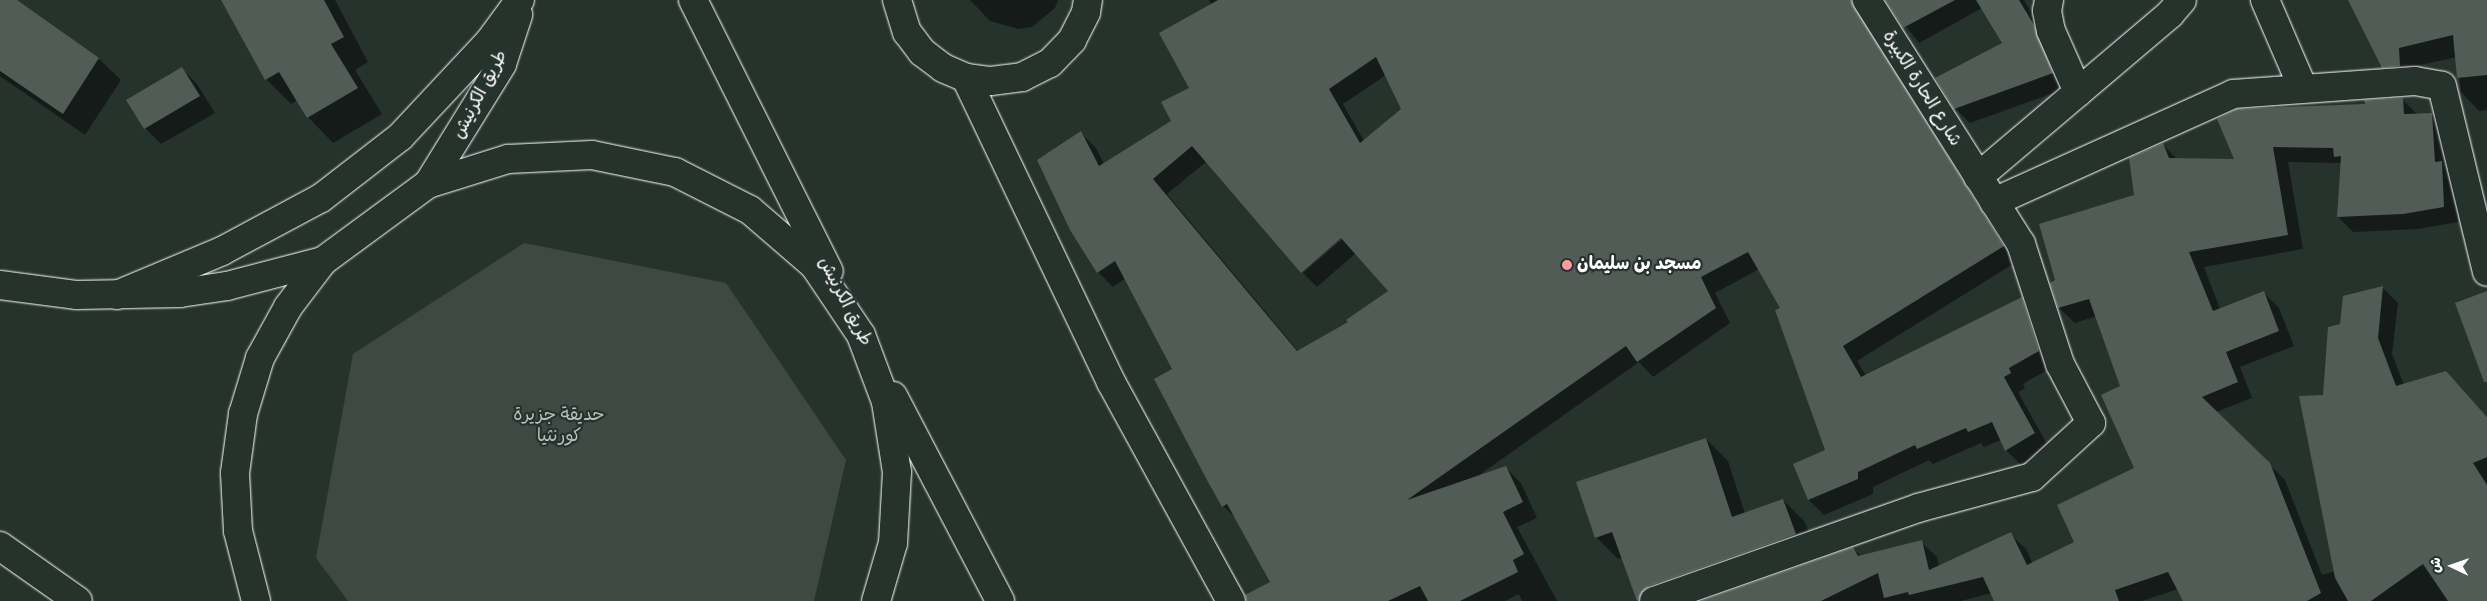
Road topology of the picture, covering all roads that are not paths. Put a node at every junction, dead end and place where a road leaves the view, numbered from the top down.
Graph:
1 (521, 0) edge
2 (693, 0) edge
3 (897, 0) edge
4 (1088, 0) edge
5 (1867, 0) edge
6 (2049, 0) edge
7 (2182, 0) edge
8 (2265, 0) edge
9 (966, 78) junction
10 (2302, 86) junction
11 (2078, 92) junction
12 (1978, 177) junction
13 (428, 184) junction
14 (1994, 202) junction
15 (323, 261) junction
16 (2487, 272) edge
17 (0, 284) edge
18 (117, 295) junction
19 (861, 335) junction
20 (0, 546) edge
21 (78, 601) edge
22 (256, 601) edge
23 (876, 601) edge
24 (1000, 601) edge
25 (1231, 601) edge
26 (1654, 601) edge

1 - 13 main road, طريق الكرنيش
1 - 18 main road
2 - 19 main road, طريق الكرنيش
3 - 9 main road
4 - 9 main road
5 - 12 main road, شارع الحارة الكبيرة
6 - 11 main road
7 - 11 main road
8 - 10 main road
9 - 25 main road
10 - 14 main road
10 - 16 main road
11 - 12 main road
12 - 14 main road, شارع الحارة الكبيرة
13 - 15 main road
13 - 19 main road
14 - 26 main road, شارع الحارة الكبيرة
15 - 18 main road
15 - 22 main road
17 - 18 main road
19 - 23 main road
19 - 24 main road, طريق الكرنيش
20 - 21 main road

